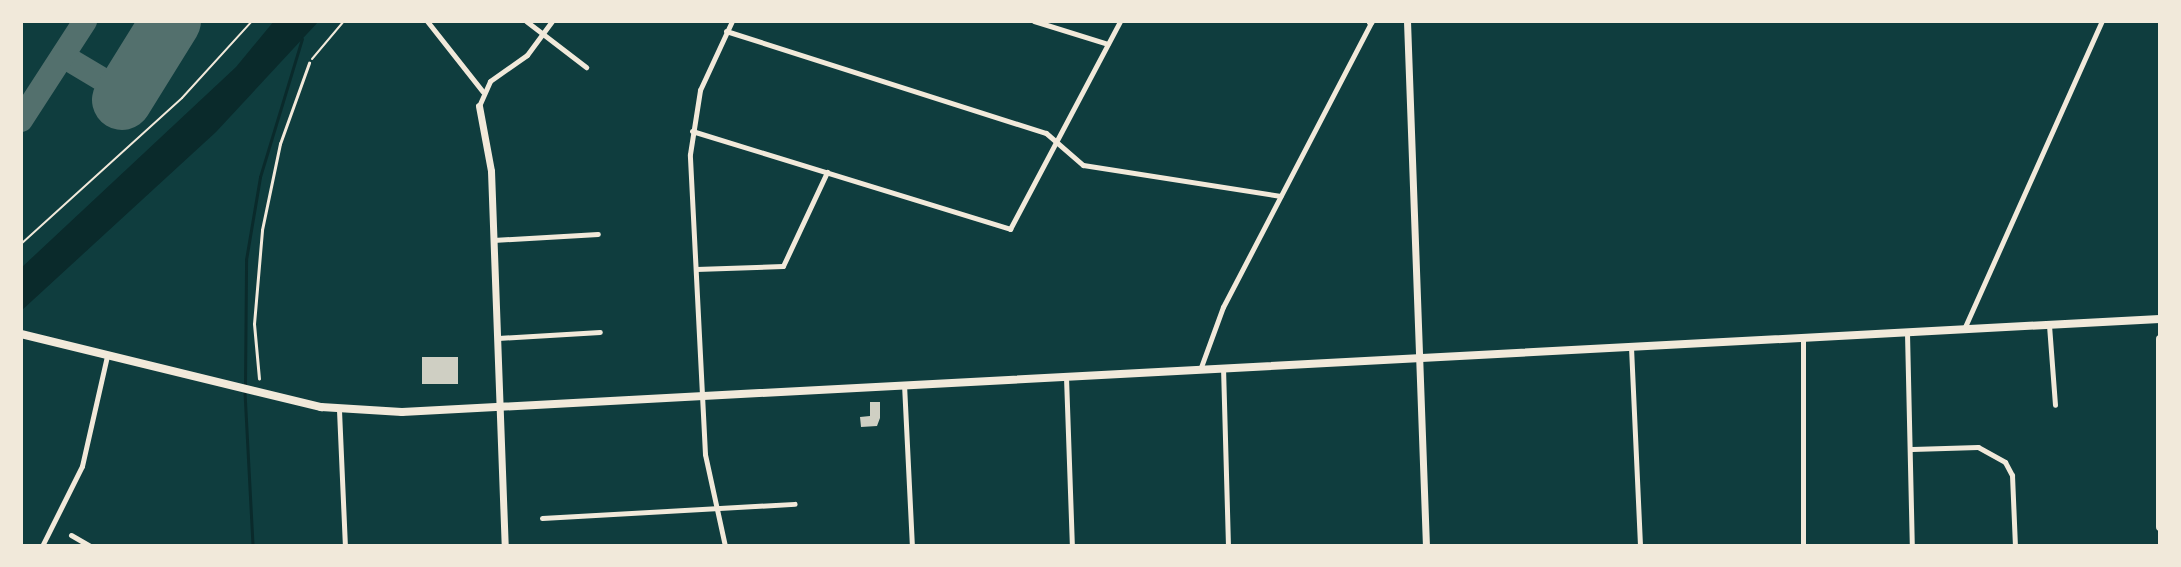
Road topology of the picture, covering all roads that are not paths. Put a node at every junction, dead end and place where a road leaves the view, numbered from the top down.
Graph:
1 (427, 21) edge
2 (526, 21) edge
3 (552, 21) edge
4 (732, 21) edge
5 (1034, 21) edge
6 (1121, 21) edge
7 (1371, 21) edge
8 (1406, 21) edge
9 (2102, 21) edge
10 (726, 31) junction
11 (542, 37) junction
12 (1108, 44) junction
13 (309, 63) road end
14 (586, 67) dead end
15 (483, 92) junction
16 (479, 106) joint
17 (692, 131) junction
18 (1056, 143) junction
19 (827, 172) junction
20 (1280, 196) junction
21 (597, 234) dead end
22 (493, 240) junction
23 (696, 270) junction
24 (2160, 318) edge
25 (2049, 325) junction
26 (1964, 329) junction
27 (600, 332) dead end
28 (1907, 333) junction
29 (22, 335) edge
30 (498, 338) junction
31 (1803, 339) junction
32 (2160, 340) edge
33 (1631, 347) junction
34 (107, 356) junction
35 (1418, 357) junction
36 (1223, 366) junction
37 (1200, 367) junction
38 (1066, 377) junction
39 (259, 379) dead end
40 (904, 384) junction
41 (702, 394) junction
42 (2055, 405) dead end
43 (499, 406) junction
44 (340, 410) junction
45 (1912, 449) junction
46 (795, 504) dead end
47 (717, 509) junction
48 (542, 518) dead end
49 (2160, 527) edge
50 (71, 536) dead end
51 (41, 546) edge
52 (90, 546) edge
53 (345, 546) edge
54 (505, 546) edge
55 (725, 546) edge
56 (912, 546) edge
57 (1072, 546) edge
58 (1228, 546) edge
59 (1426, 546) edge
60 (1640, 546) edge
61 (1803, 546) edge
62 (1912, 546) edge
63 (2015, 546) edge

1 - 15 street
2 - 11 street
3 - 11 street
4 - 10 street
5 - 12 street
6 - 12 street
7 - 20 street
8 - 35 street
9 - 26 street
10 - 17 street
10 - 18 street
11 - 14 street
11 - 15 street
12 - 18 street
13 - 39 lane
15 - 16 street
16 - 22 street
17 - 19 street
17 - 23 street
18 - 19 street
18 - 20 street
19 - 23 street
20 - 37 street
21 - 22 street
22 - 30 street
23 - 41 street
24 - 25 main road
25 - 26 main road
25 - 42 street
26 - 28 main road
27 - 30 street
28 - 31 main road
28 - 45 street
29 - 34 main road
30 - 43 street
31 - 33 main road
31 - 61 street
32 - 49 main road
33 - 35 main road
33 - 60 street
34 - 44 main road
34 - 51 street
35 - 36 main road
35 - 59 street
36 - 37 main road
36 - 58 street
37 - 38 main road
38 - 40 main road
38 - 57 street
40 - 41 main road
40 - 56 street
41 - 43 main road
41 - 47 street
43 - 44 main road
43 - 54 street
44 - 53 street
45 - 62 street
45 - 63 street
46 - 47 street
47 - 48 street
47 - 55 street
50 - 52 street

